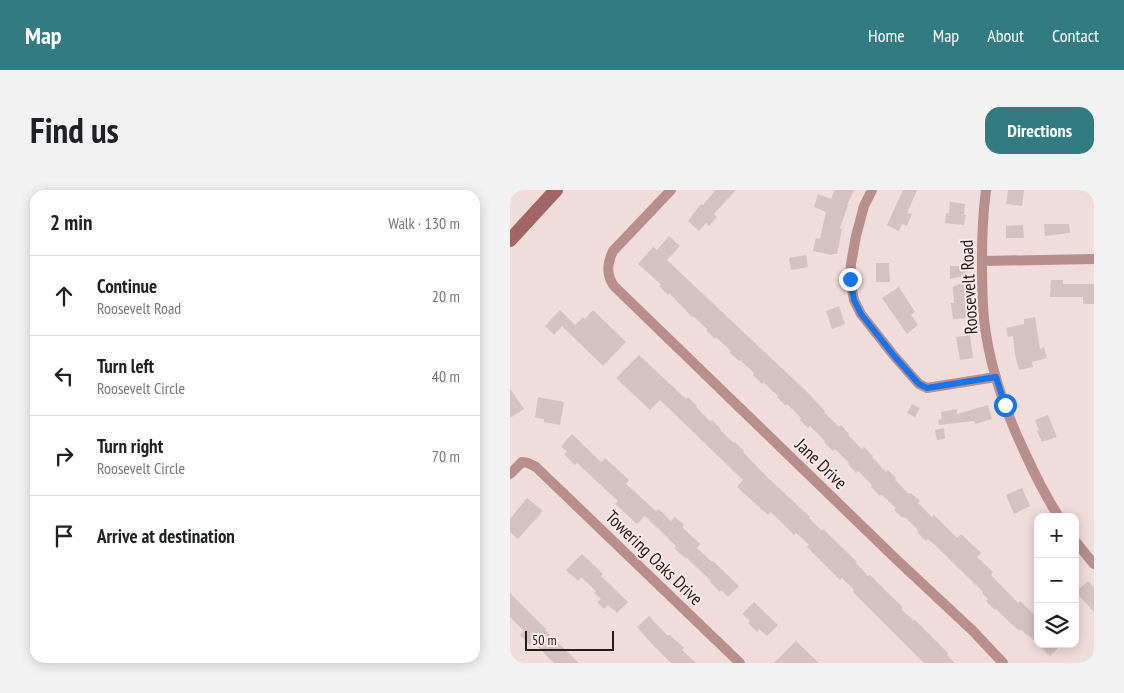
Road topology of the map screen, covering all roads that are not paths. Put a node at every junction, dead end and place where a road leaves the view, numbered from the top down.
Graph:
1 (556, 190) edge
2 (671, 190) edge
3 (872, 190) edge
4 (986, 190) edge
5 (510, 240) edge
6 (1094, 259) edge
7 (982, 261) junction
8 (996, 377) junction
9 (510, 474) edge
10 (1057, 513) edge
11 (1079, 546) edge
12 (1094, 564) edge
13 (740, 663) edge
14 (1003, 663) edge

1 - 5 street
2 - 14 street, Jane Drive
3 - 8 street
4 - 7 street, Roosevelt Road
6 - 7 street
7 - 8 street, Roosevelt Road
8 - 10 street, Roosevelt Road
9 - 13 street, Towering Oaks Drive
11 - 12 street

